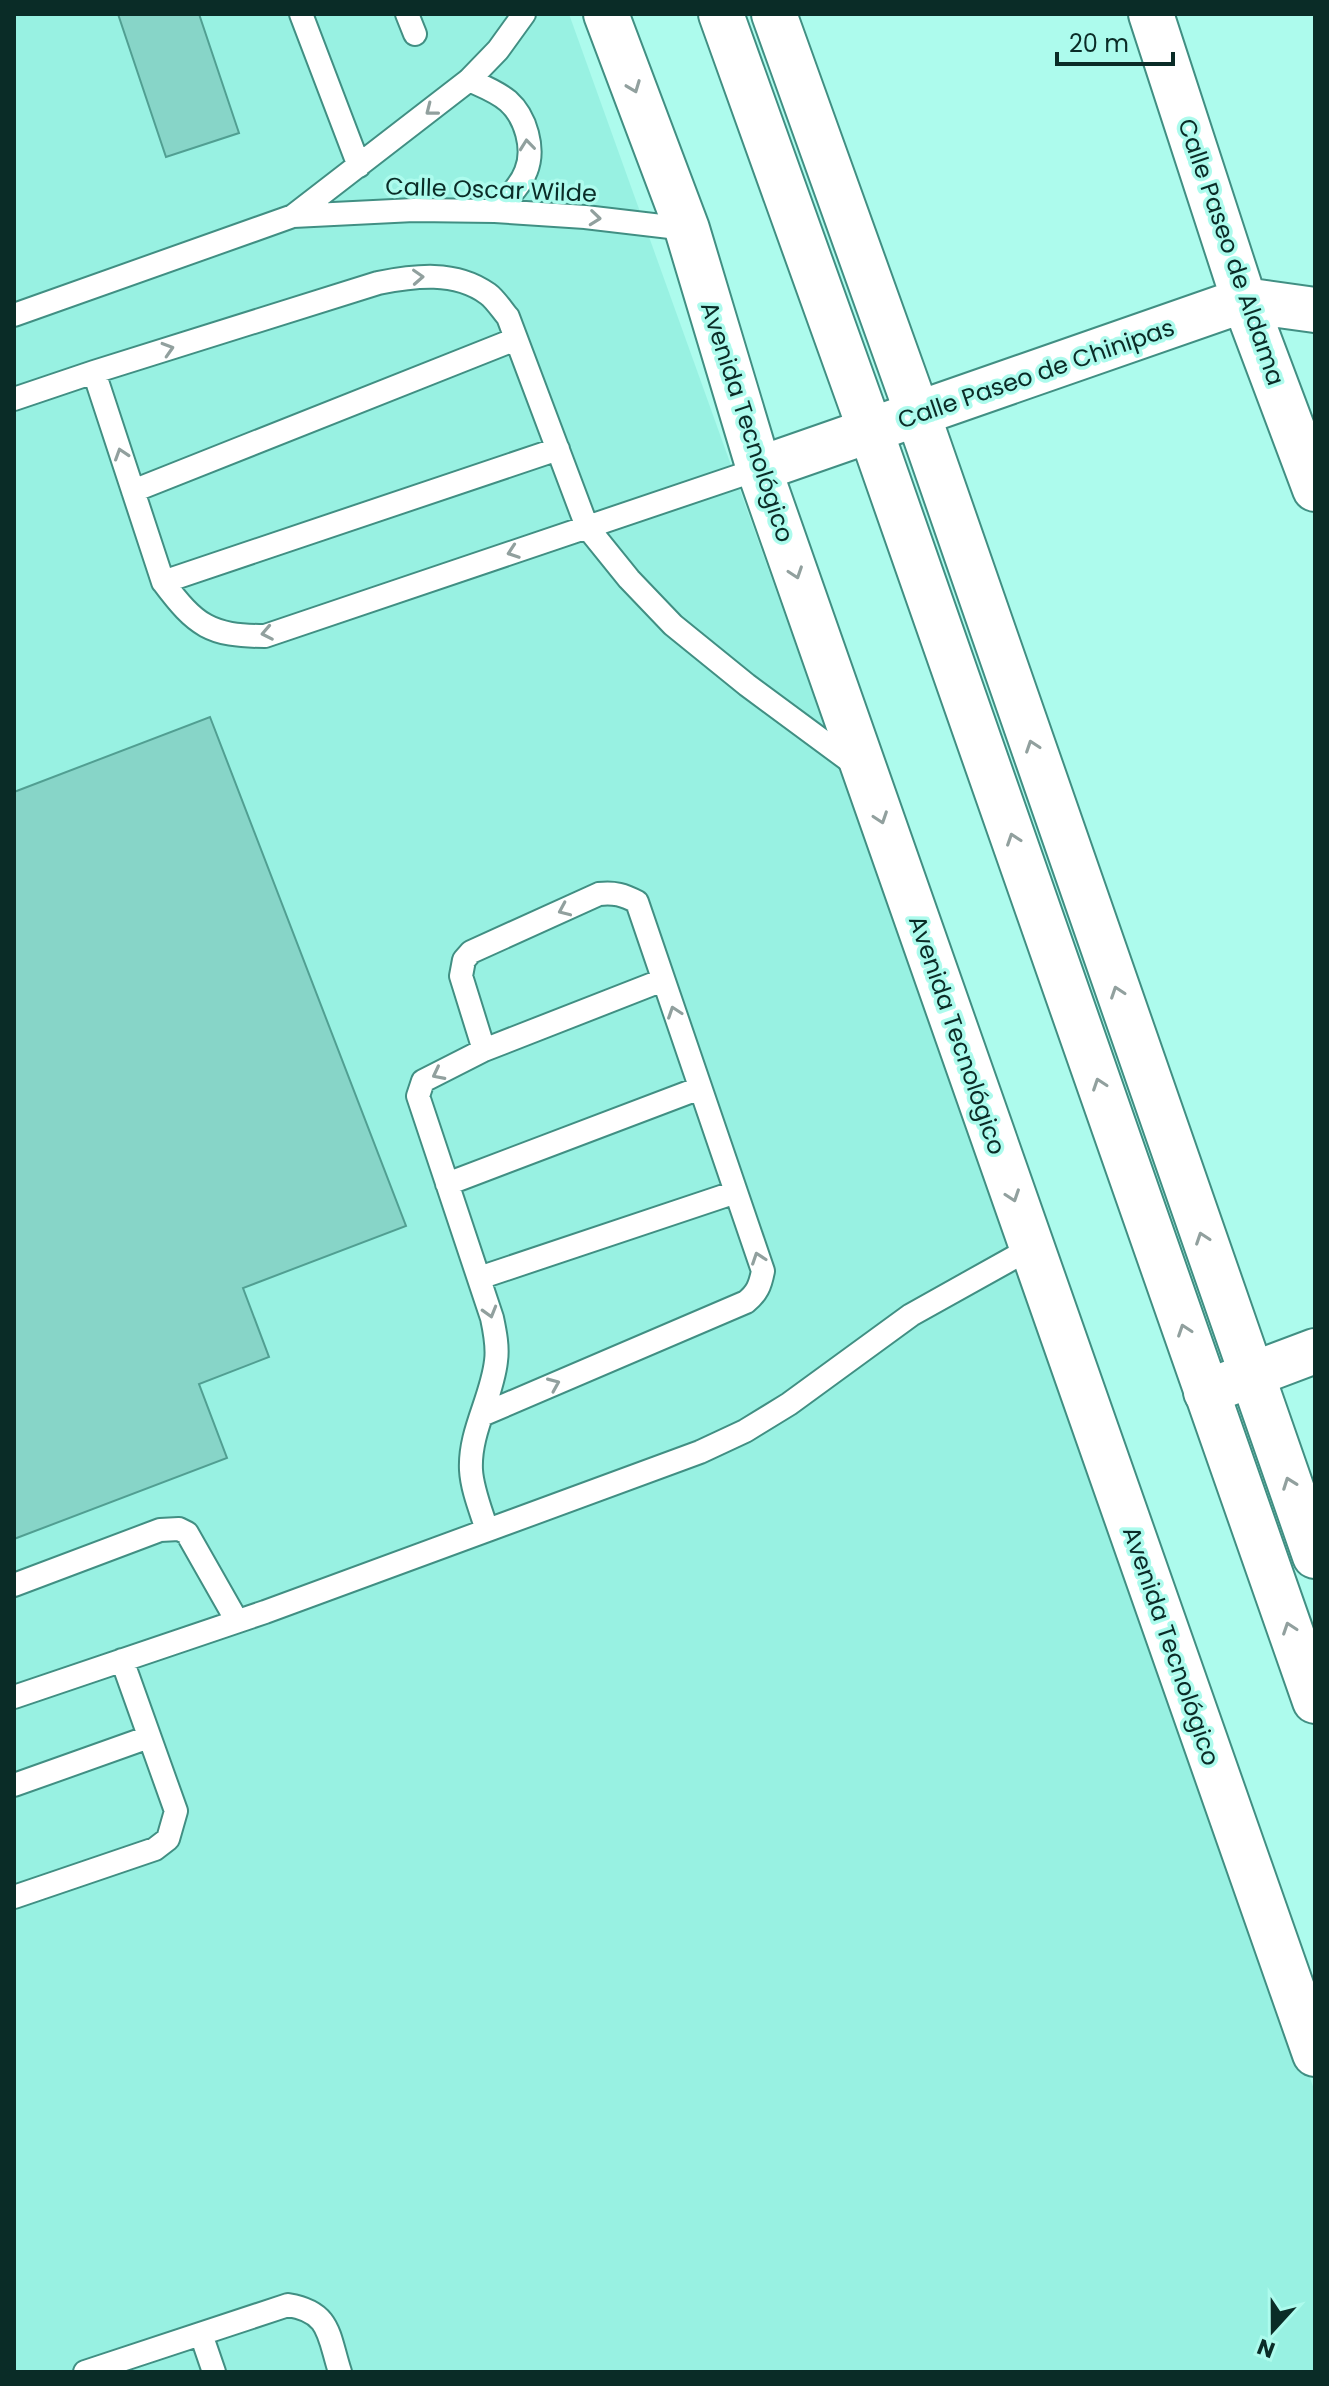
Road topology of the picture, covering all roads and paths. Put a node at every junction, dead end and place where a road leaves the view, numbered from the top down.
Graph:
1 (301, 14) edge
2 (524, 14) edge
3 (606, 14) edge
4 (721, 14) edge
5 (774, 14) edge
6 (1151, 14) edge
7 (469, 80) junction
8 (359, 166) junction
9 (495, 211) junction
10 (293, 216) junction
11 (687, 229) junction
12 (1244, 300) junction
13 (1315, 310) edge
14 (14, 315) edge
15 (516, 339) junction
16 (94, 372) junction
17 (14, 399) edge
18 (918, 415) junction
19 (871, 432) junction
20 (558, 449) junction
21 (759, 469) junction
22 (1315, 489) edge
23 (133, 491) junction
24 (587, 527) junction
25 (163, 582) junction
26 (865, 772) junction
27 (663, 980) junction
28 (484, 1050) junction
29 (700, 1088) junction
30 (447, 1184) junction
31 (736, 1192) junction
32 (1031, 1248) junction
33 (479, 1278) junction
34 (1315, 1351) edge
35 (1250, 1375) junction
36 (1206, 1392) junction
37 (482, 1415) junction
38 (487, 1530) junction
39 (1315, 1556) edge
40 (14, 1585) edge
41 (237, 1621) junction
42 (122, 1660) junction
43 (1312, 1686) edge
44 (14, 1697) edge
45 (149, 1737) junction
46 (14, 1785) edge
47 (14, 1897) edge
48 (1315, 2054) edge
49 (201, 2334) junction
50 (85, 2372) edge
51 (214, 2372) edge
52 (340, 2372) edge

1 - 8 lane
2 - 7 lane, Calle Oscar Wilde
3 -> 11 main road, Avenida Tecnológico
4 - 19 main road
5 - 18 main road
6 - 12 main road, Calle Paseo de Aldama
7 -> 8 lane, Calle Oscar Wilde
9 -> 7 lane
8 - 10 lane, Calle Oscar Wilde
9 - 10 lane, Calle Oscar Wilde
9 -> 11 lane, Calle Oscar Wilde
10 - 14 lane, Calle Oscar Wilde
11 - 21 main road, Avenida Tecnológico
12 - 13 main road, Calle Paseo de Chinipas
12 - 18 main road, Calle Paseo de Chinipas
12 - 22 main road, Calle Paseo de Aldama
16 -> 15 lane
15 - 20 lane
15 - 23 lane
16 - 17 lane
23 -> 16 lane
18 - 19 main road, Calle Paseo de Chinipas
35 -> 18 main road
19 - 21 main road, Calle Paseo de Chinipas
36 -> 19 main road
20 - 24 lane
20 - 25 lane
21 - 24 lane
21 -> 26 main road, Avenida Tecnológico
23 - 25 lane
24 -> 25 lane
24 - 26 lane
26 -> 32 main road, Avenida Tecnológico
27 - 28 lane
27 -> 28 lane
29 -> 27 lane
28 -> 30 lane
29 - 30 lane
29 - 31 lane
30 - 33 lane
31 - 33 lane
37 -> 31 lane
32 - 38 lane
32 - 48 main road, Avenida Tecnológico
33 -> 37 lane
34 - 35 main road
35 - 36 main road
39 -> 35 main road
43 -> 36 main road
37 - 38 lane
38 - 41 lane
40 - 41 lane
41 - 42 lane
42 - 44 lane
42 - 45 lane
45 - 46 lane
45 - 47 lane
49 - 50 lane
49 - 51 lane
49 - 52 lane

